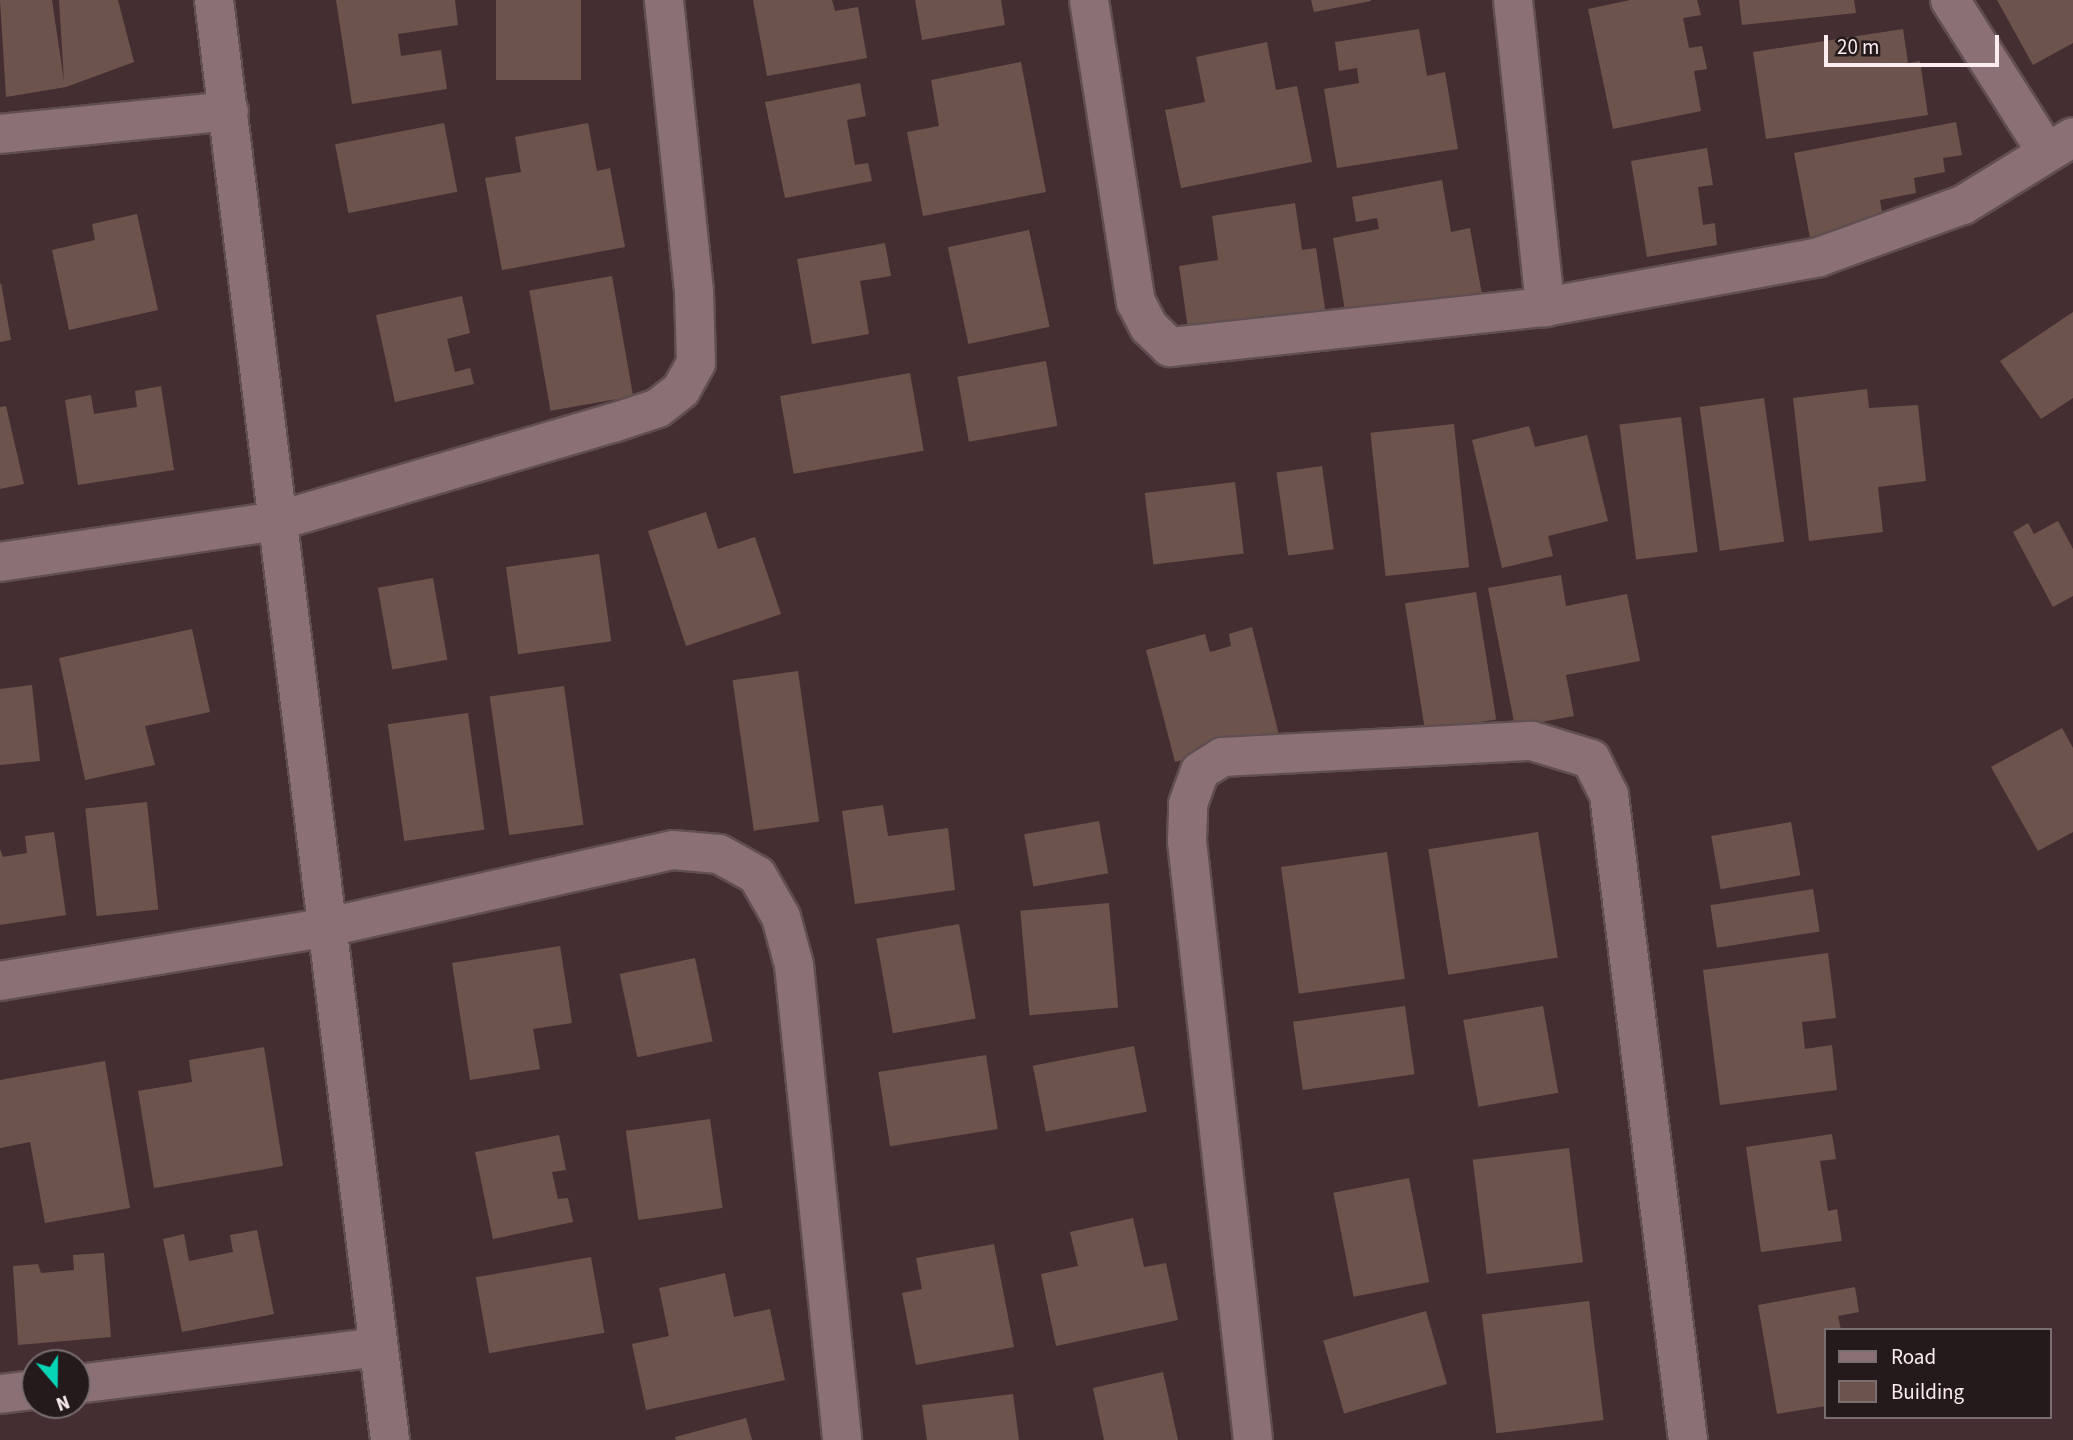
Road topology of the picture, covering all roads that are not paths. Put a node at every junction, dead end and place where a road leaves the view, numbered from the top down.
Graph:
1 (214, 0) edge
2 (664, 0) edge
3 (1089, 0) edge
4 (1513, 0) edge
5 (1950, 0) edge
6 (229, 111) junction
7 (0, 134) edge
8 (2060, 145) edge
9 (1545, 307) junction
10 (276, 521) junction
11 (0, 562) edge
12 (328, 927) junction
13 (0, 981) edge
14 (378, 1347) junction
15 (91, 1382) edge
16 (21, 1392) edge
17 (0, 1394) edge
18 (390, 1440) edge
19 (842, 1440) edge
20 (1253, 1440) edge
21 (1688, 1440) edge

1 - 6 street
2 - 10 street
3 - 9 street
4 - 9 street
5 - 8 street
6 - 7 street
6 - 10 street
8 - 9 street
10 - 11 street
10 - 12 street
12 - 13 street
12 - 14 street
12 - 19 street
14 - 15 street
14 - 18 street
16 - 17 street
20 - 21 street

